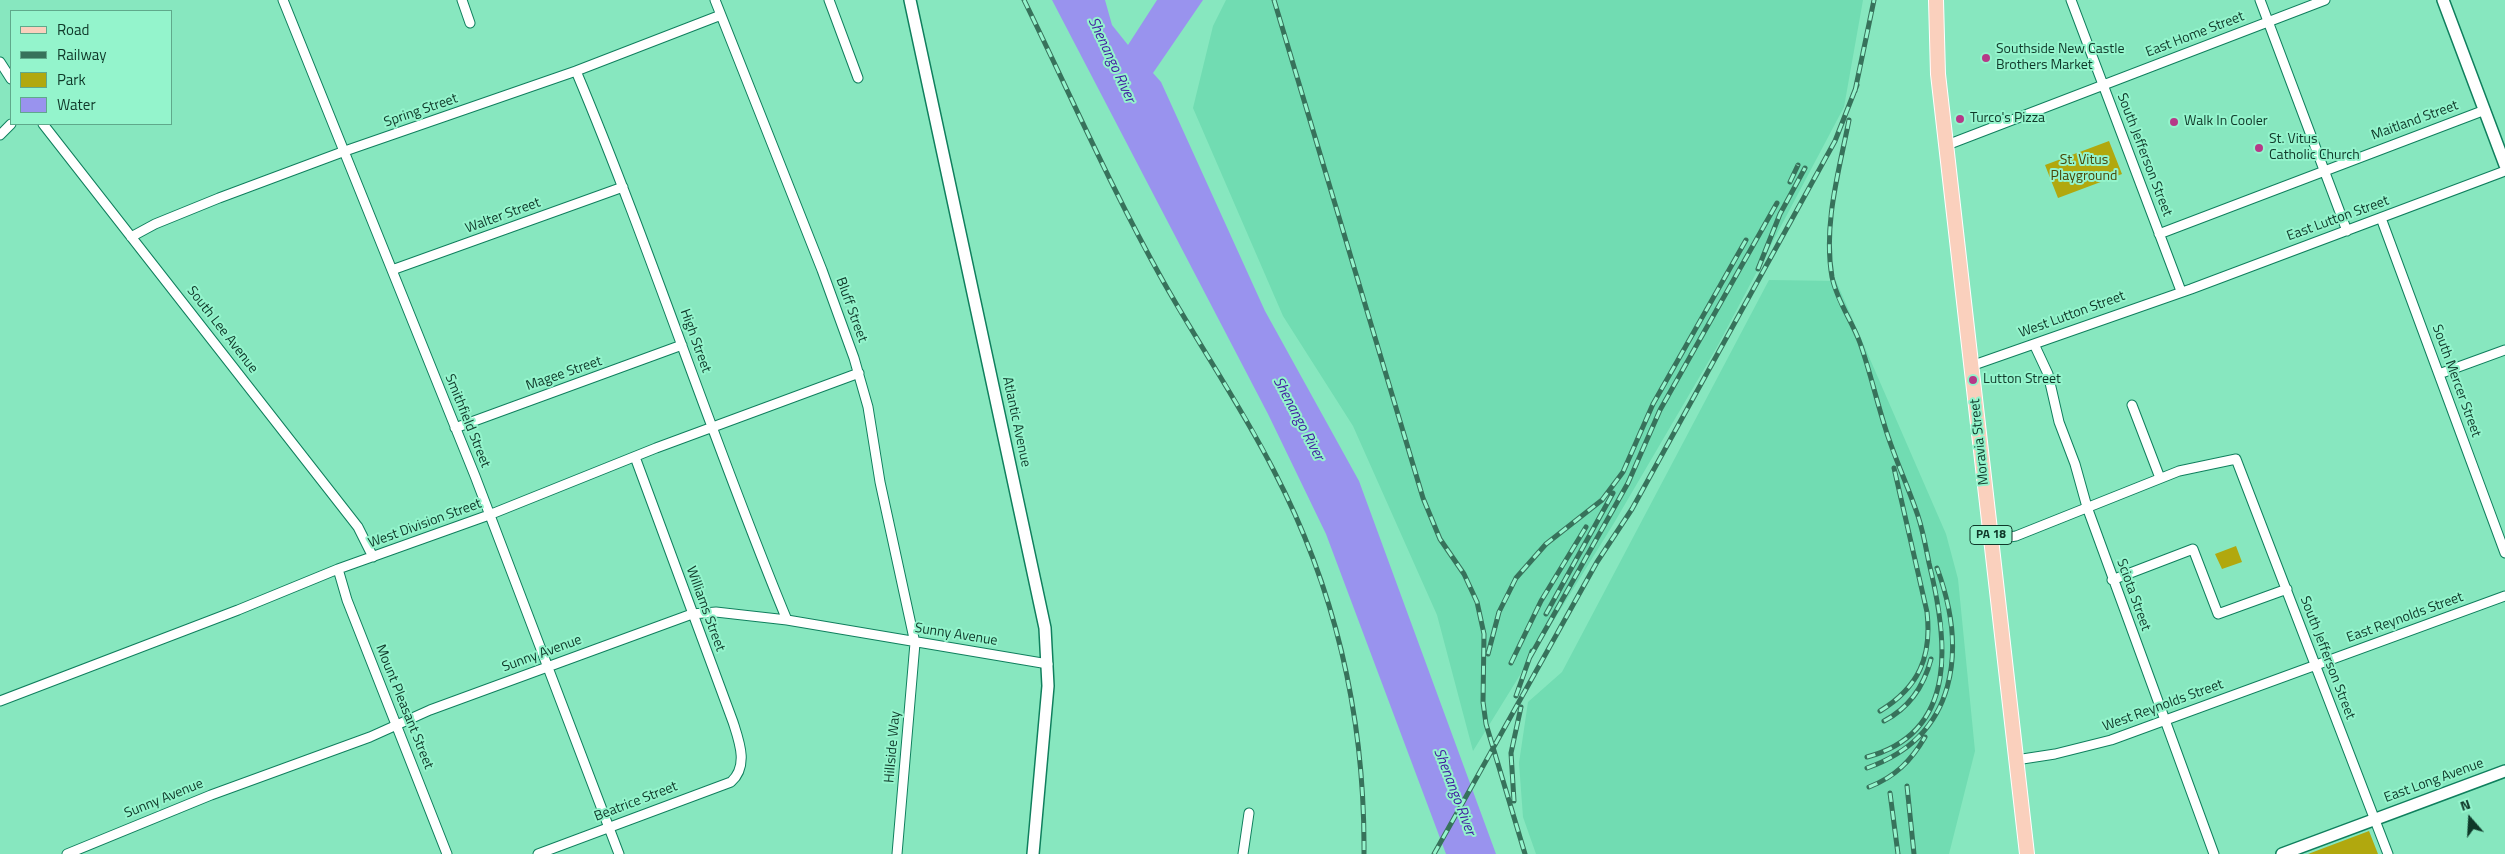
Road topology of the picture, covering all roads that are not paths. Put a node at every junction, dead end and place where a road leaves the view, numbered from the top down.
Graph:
1 (283, 0) edge
2 (462, 0) edge
3 (715, 0) edge
4 (829, 0) edge
5 (910, 0) edge
6 (1936, 0) edge
7 (2071, 0) edge
8 (2260, 0) edge
9 (2326, 0) edge
10 (2443, 0) edge
11 (721, 15) junction
12 (2268, 22) junction
13 (470, 24) dead end
14 (0, 62) edge
15 (576, 71) junction
16 (10, 77) edge
17 (858, 78) dead end
18 (2103, 85) junction
19 (2485, 110) junction
20 (10, 125) edge
21 (44, 125) edge
22 (0, 135) edge
23 (1947, 145) junction
24 (345, 151) junction
25 (2505, 165) edge
26 (2325, 170) junction
27 (2505, 171) edge
28 (624, 187) junction
29 (2381, 218) junction
30 (2346, 231) junction
31 (2159, 234) junction
32 (131, 238) junction
33 (392, 270) junction
34 (2181, 291) junction
35 (2034, 344) junction
36 (682, 346) junction
37 (2505, 350) edge
38 (1972, 366) junction
39 (859, 373) junction
40 (2439, 374) junction
41 (2132, 405) dead end
42 (455, 428) junction
43 (712, 428) junction
44 (635, 456) junction
45 (2160, 478) junction
46 (2087, 507) junction
47 (489, 515) junction
48 (1991, 540) junction
49 (2505, 553) edge
50 (373, 557) junction
51 (338, 569) junction
52 (2112, 580) junction
53 (2286, 589) junction
54 (2505, 596) edge
55 (692, 614) junction
56 (787, 620) junction
57 (915, 643) junction
58 (1048, 664) junction
59 (2315, 665) junction
60 (548, 667) junction
61 (0, 701) edge
62 (2165, 720) junction
63 (396, 725) junction
64 (2016, 760) junction
65 (2505, 771) edge
66 (740, 772) joint
67 (1249, 812) dead end
68 (2374, 819) junction
69 (609, 827) junction
70 (67, 854) edge
71 (447, 854) edge
72 (538, 854) edge
73 (619, 854) edge
74 (898, 854) edge
75 (1034, 854) edge
76 (1244, 854) edge
77 (2026, 854) edge
78 (2214, 854) edge
79 (2282, 854) edge
80 (2388, 854) edge

1 - 24 street, Smithfield Street
2 - 13 street
3 - 11 street, Bluff Street
4 - 17 street
5 - 58 street, Atlantic Avenue
6 - 23 main road, Moravia Street / PA 18
7 - 18 street, South Jefferson Street
8 - 12 street
9 - 12 street, East Home Street
10 - 19 street
11 - 15 street, Spring Street
11 - 39 street, Bluff Street
12 - 18 street, East Home Street
12 - 26 street
14 - 16 street
15 - 24 street, Spring Street
15 - 28 street, High Street
18 - 23 street, East Home Street
18 - 31 street, South Jefferson Street
19 - 25 street
19 - 26 street, Maitland Street
20 - 22 street
21 - 32 street, South Lee Avenue
23 - 38 main road, Moravia Street / PA 18
24 - 32 street, Spring Street
24 - 33 street, Smithfield Street
26 - 30 street
26 - 31 street, Maitland Street
27 - 29 street, East Lutton Street
28 - 33 street, Walter Street
28 - 36 street, High Street
29 - 30 street, East Lutton Street
29 - 40 street, South Mercer Street
30 - 34 street, East Lutton Street
31 - 34 street, South Jefferson Street
32 - 50 street, South Lee Avenue
33 - 42 street, Smithfield Street
34 - 35 street, West Lutton Street
35 - 38 street, West Lutton Street
35 - 46 street, Sciota Street
36 - 42 street, Magee Street
36 - 43 street, High Street
37 - 40 street
38 - 48 main road, Moravia Street / PA 18
39 - 43 street, West Division Street
39 - 57 street, Bluff Street
40 - 49 street, South Mercer Street
41 - 45 street
42 - 47 street, Smithfield Street
43 - 44 street, West Division Street
43 - 56 street, High Street
44 - 47 street, West Division Street
44 - 55 street, Williams Street
45 - 46 street
45 - 53 street, South Jefferson Street
46 - 48 street
46 - 52 street, Sciota Street
47 - 50 street, West Division Street
47 - 60 street, Smithfield Street
48 - 64 main road, Moravia Street / PA 18
50 - 51 street, West Division Street
51 - 61 street, West Division Street
51 - 63 street, Mount Pleasant Street
52 - 53 street
52 - 62 street, Sciota Street
53 - 59 street, South Jefferson Street
54 - 59 street, East Reynolds Street
55 - 56 street, Sunny Avenue
55 - 60 street, Sunny Avenue
55 - 66 street, Williams Street
56 - 57 street, Sunny Avenue
57 - 58 street, Sunny Avenue
57 - 74 street, Hillside Way
58 - 75 street, Atlantic Avenue
59 - 62 street, West Reynolds Street
59 - 68 street, South Jefferson Street
60 - 63 street, Sunny Avenue
60 - 69 street, Smithfield Street
62 - 64 street, West Reynolds Street
62 - 78 street, Sciota Street
63 - 70 street, Sunny Avenue
63 - 71 street, Mount Pleasant Street
64 - 77 main road, Moravia Street / PA 18
65 - 68 street, East Long Avenue
66 - 69 street, Beatrice Street
67 - 76 street
68 - 79 street, East Long Avenue
68 - 80 street, South Jefferson Street
69 - 72 street, Beatrice Street
69 - 73 street, Smithfield Street

